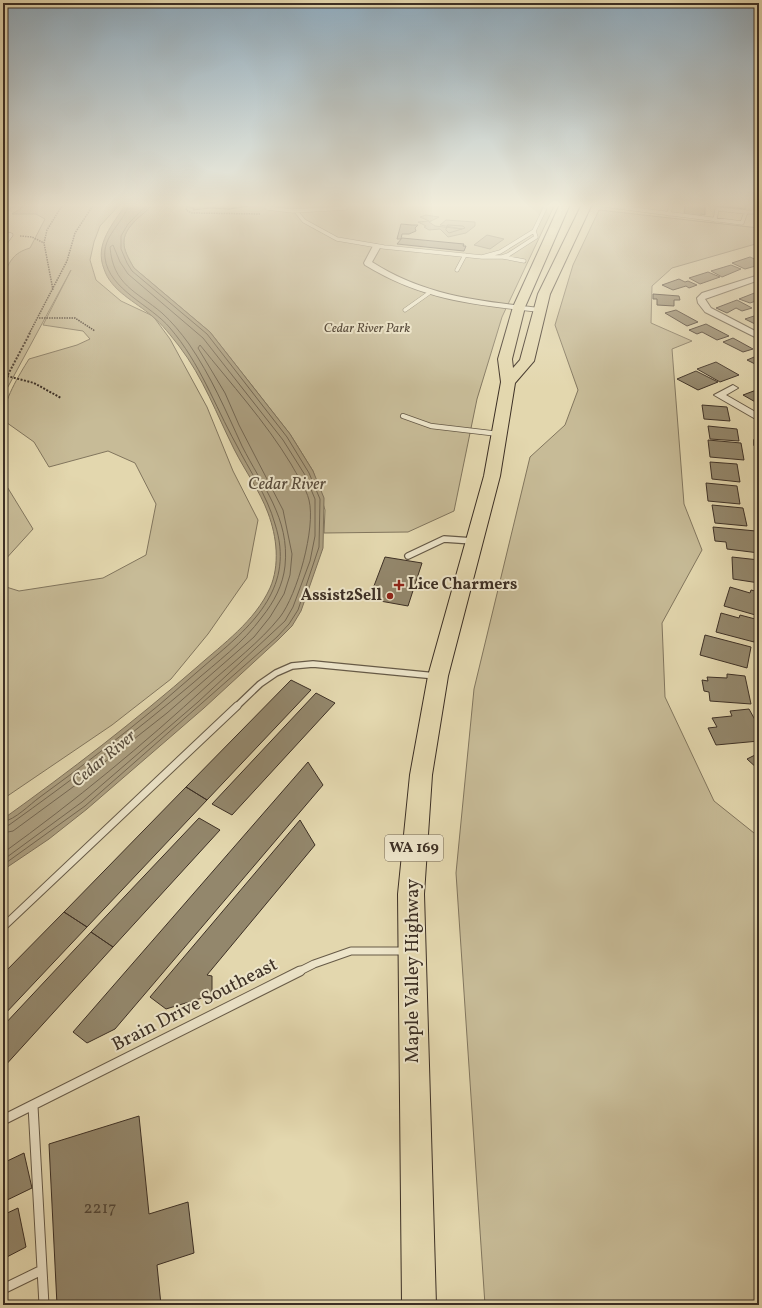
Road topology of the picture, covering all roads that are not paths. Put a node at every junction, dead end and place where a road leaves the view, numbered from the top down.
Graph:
1 (371, 265) edge
2 (459, 265) edge
3 (538, 265) edge
4 (558, 265) edge
5 (457, 270) dead end
6 (759, 277) edge
7 (430, 293) junction
8 (519, 307) junction
9 (405, 310) dead end
10 (540, 310) junction
11 (759, 336) edge
12 (508, 382) junction
13 (732, 388) dead end
14 (404, 416) dead end
15 (759, 418) edge
16 (499, 434) junction
17 (759, 440) edge
18 (759, 445) edge
19 (474, 542) junction
20 (408, 556) dead end
21 (438, 676) junction
22 (3, 927) edge
23 (411, 951) junction
24 (33, 1106) junction
25 (3, 1120) edge
26 (42, 1270) junction
27 (3, 1289) edge
28 (44, 1305) edge
29 (419, 1305) edge

1 - 7 street
2 - 5 lane
3 - 8 main road, Maple Valley Highway / WA 169
4 - 10 main road
6 - 11 street
7 - 8 street
7 - 9 lane
8 - 10 street
8 - 12 main road, Maple Valley Highway / WA 169
10 - 12 main road
12 - 16 main road, Maple Valley Highway / WA 169
13 - 15 street
14 - 16 lane
16 - 19 main road, Maple Valley Highway / WA 169
17 - 18 street
19 - 20 lane
19 - 21 main road, Maple Valley Highway / WA 169
21 - 22 lane
21 - 23 main road, Maple Valley Highway / WA 169
23 - 24 lane, Brain Drive Southeast
23 - 29 main road, Maple Valley Highway / WA 169
24 - 25 lane, Brain Drive Southeast
24 - 26 lane
26 - 27 lane
26 - 28 lane

